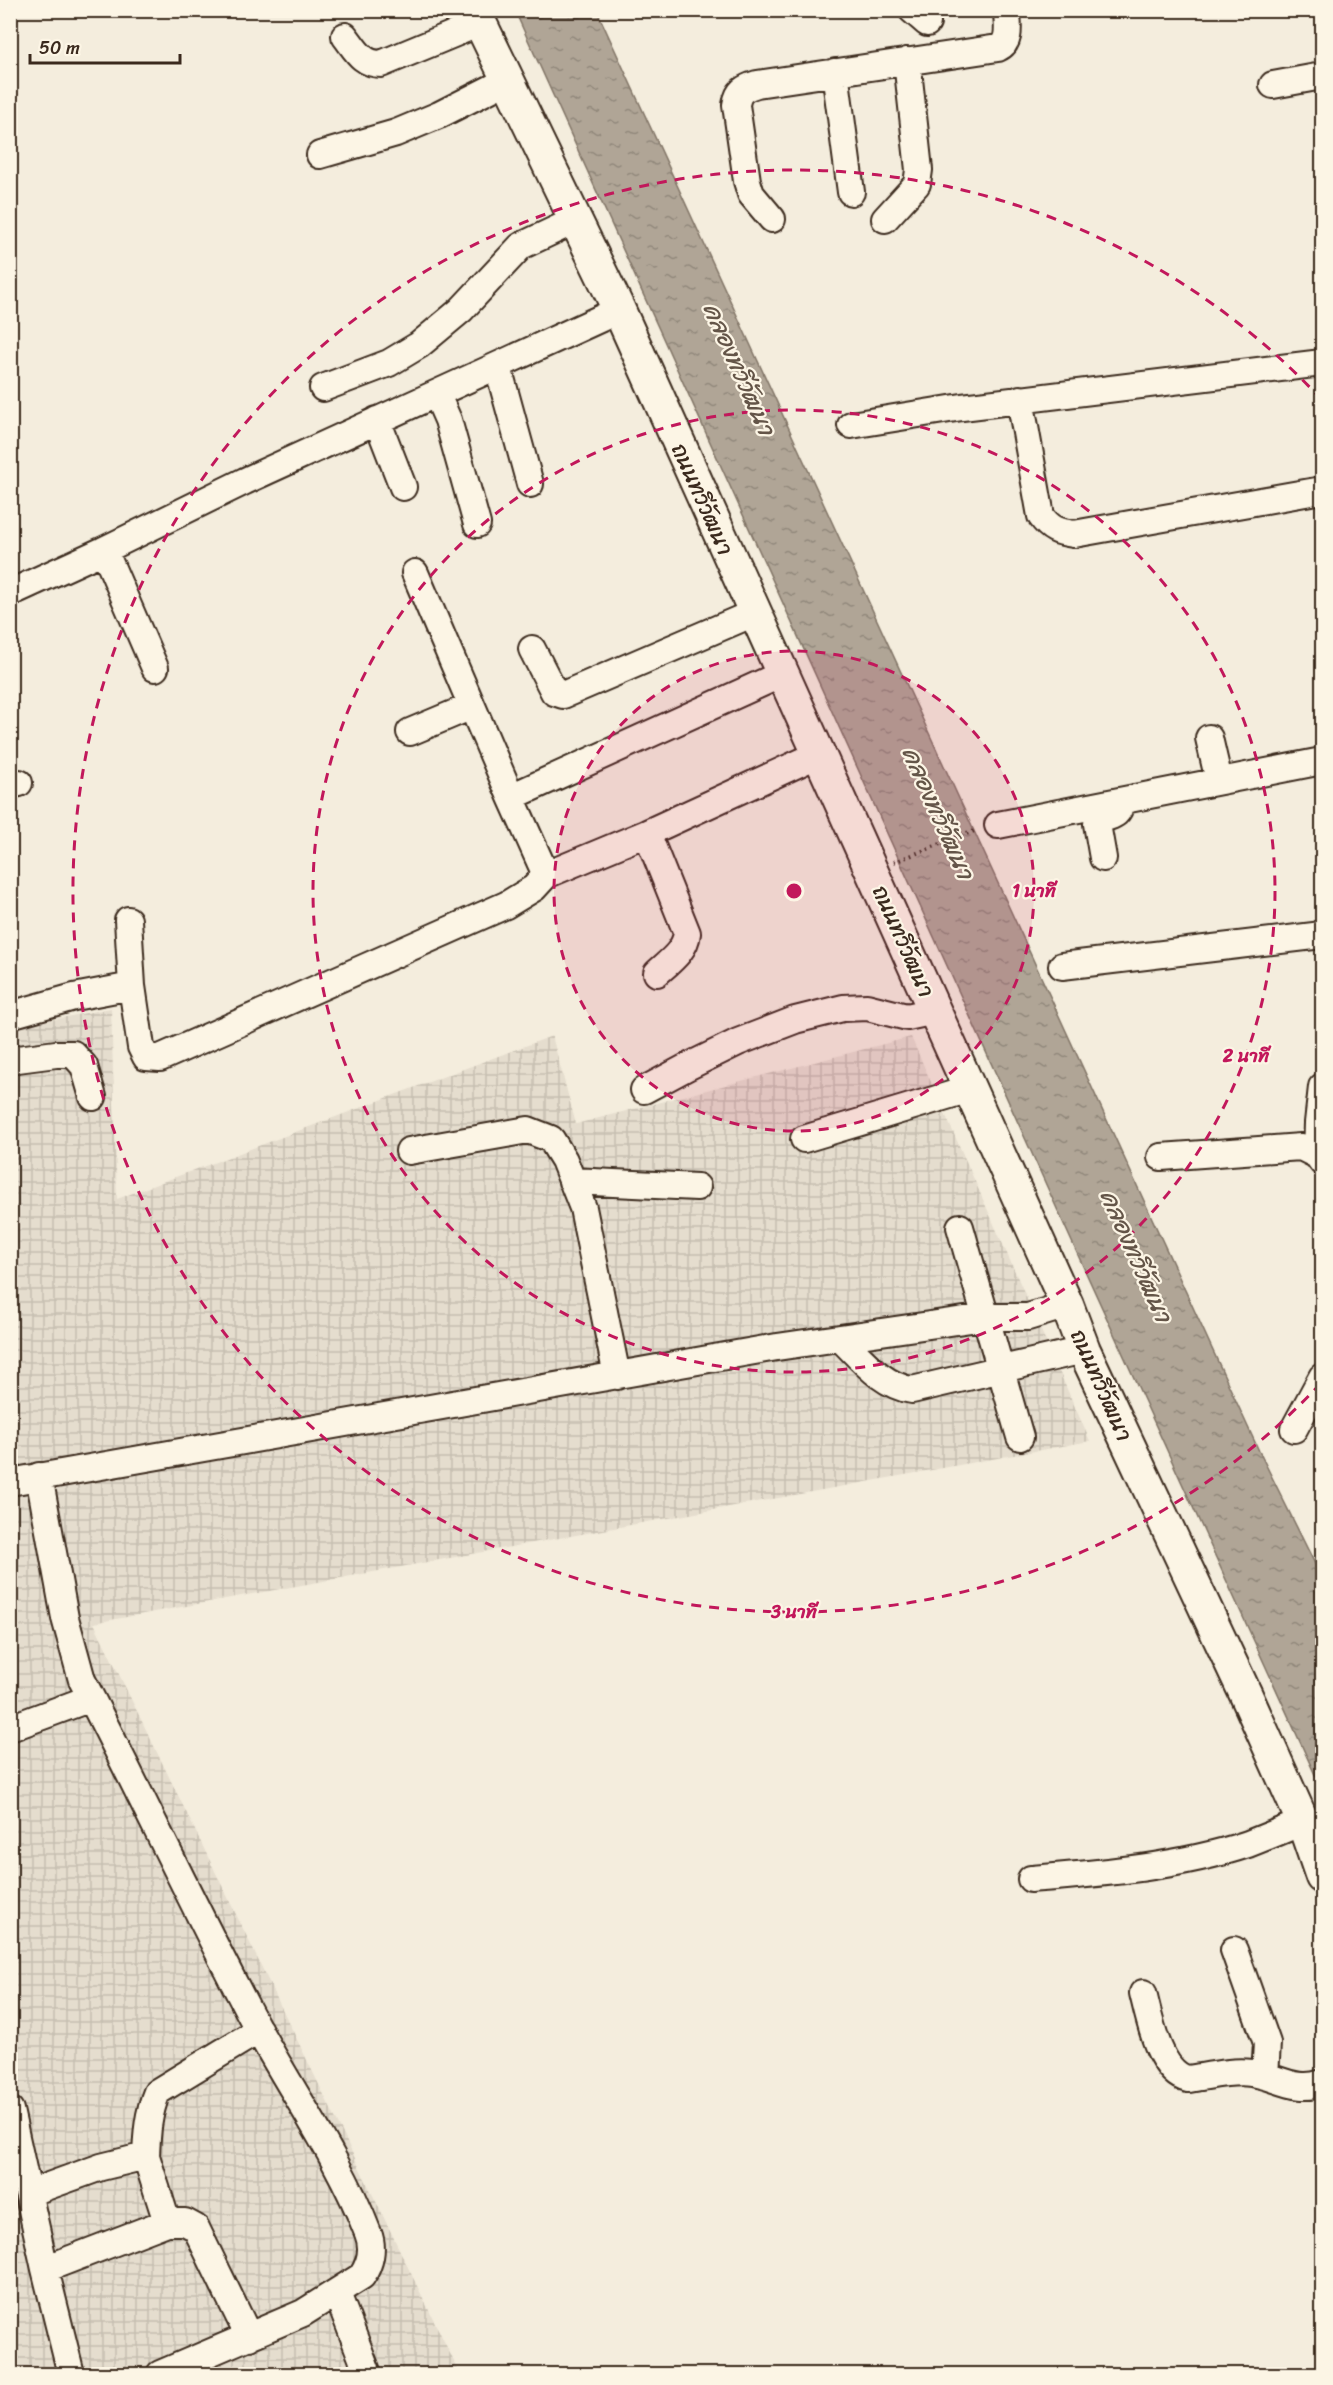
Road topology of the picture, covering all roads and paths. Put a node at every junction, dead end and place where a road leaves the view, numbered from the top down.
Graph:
1 (1007, 10) edge
2 (477, 17) edge
3 (345, 36) dead end
4 (907, 61) junction
5 (835, 72) junction
6 (1323, 76) edge
7 (508, 80) junction
8 (1273, 85) dead end
9 (320, 155) dead end
10 (851, 192) dead end
11 (772, 219) dead end
12 (885, 219) dead end
13 (576, 220) junction
14 (620, 310) junction
15 (1323, 363) edge
16 (498, 367) junction
17 (323, 388) dead end
18 (437, 395) junction
19 (1020, 399) junction
20 (377, 420) junction
21 (851, 425) dead end
22 (530, 484) dead end
23 (403, 487) dead end
24 (1323, 490) edge
25 (477, 524) dead end
26 (104, 550) junction
27 (415, 573) dead end
28 (10, 592) edge
29 (754, 613) junction
30 (532, 649) dead end
31 (154, 668) dead end
32 (782, 674) junction
33 (472, 706) junction
34 (410, 732) dead end
35 (1209, 738) dead end
36 (819, 754) junction
37 (1323, 761) edge
38 (1219, 781) junction
39 (511, 797) junction
40 (1120, 800) junction
41 (992, 826) joint
42 (647, 833) junction
43 (1102, 858) dead end
44 (894, 862) dead end
45 (546, 875) junction
46 (128, 920) dead end
47 (1323, 935) edge
48 (1062, 966) dead end
49 (657, 973) dead end
50 (132, 986) junction
51 (935, 1011) junction
52 (10, 1015) edge
53 (10, 1060) edge
54 (1323, 1087) edge
55 (970, 1089) junction
56 (644, 1090) dead end
57 (93, 1097) dead end
58 (804, 1139) dead end
59 (409, 1150) dead end
60 (1161, 1157) dead end
61 (1320, 1159) edge
62 (572, 1181) junction
63 (697, 1187) dead end
64 (960, 1227) dead end
65 (1067, 1305) junction
66 (985, 1317) junction
67 (840, 1338) junction
68 (1084, 1350) junction
69 (1001, 1369) junction
70 (617, 1376) junction
71 (1323, 1377) edge
72 (1294, 1429) dead end
73 (1020, 1437) dead end
74 (39, 1476) junction
75 (10, 1482) edge
76 (92, 1698) junction
77 (10, 1728) edge
78 (1303, 1822) junction
79 (1323, 1877) edge
80 (1031, 1878) dead end
81 (1234, 1950) dead end
82 (1143, 1993) dead end
83 (259, 2031) junction
84 (1265, 2076) junction
85 (1323, 2083) edge
86 (10, 2110) edge
87 (146, 2156) junction
88 (29, 2193) junction
89 (166, 2222) junction
90 (45, 2269) junction
91 (337, 2293) junction
92 (249, 2337) junction
93 (71, 2374) edge
94 (160, 2374) edge
95 (368, 2374) edge
96 (375, 2374) edge
97 (380, 2374) edge

1 - 4 street
2 - 3 street
2 - 7 main road, ถนนทวีวัฒนา
4 - 5 street
4 - 12 street
5 - 10 street
5 - 11 street
6 - 8 street
7 - 9 street
7 - 13 main road, ถนนทวีวัฒนา
13 - 14 main road, ถนนทวีวัฒนา
13 - 17 street
14 - 16 street
14 - 29 main road, ถนนทวีวัฒนา
15 - 19 street
16 - 18 street
16 - 22 street
18 - 20 street
18 - 25 street
19 - 21 street
19 - 24 street
20 - 23 street
20 - 26 street
26 - 28 street
26 - 31 street
27 - 33 street
29 - 30 street
29 - 32 main road, ถนนทวีวัฒนา
32 - 36 main road, ถนนทวีวัฒนา
32 - 39 street
33 - 34 street
33 - 39 street
35 - 38 street
36 - 42 street
36 - 51 main road, ถนนทวีวัฒนา
37 - 38 street
38 - 40 street
39 - 45 street
40 - 41 street
40 - 43 street
41 - 44 path
42 - 45 street
42 - 49 street
45 - 50 street
46 - 50 street
47 - 48 street
50 - 52 street
51 - 55 main road, ถนนทวีวัฒนา
51 - 56 street
53 - 57 street
54 - 61 street
55 - 58 street
55 - 65 main road, ถนนทวีวัฒนา
59 - 62 street
60 - 61 street
62 - 63 street
62 - 70 street
64 - 66 street
65 - 66 street
65 - 68 main road, ถนนทวีวัฒนา
66 - 67 street
66 - 69 street
67 - 69 street
67 - 70 street
68 - 69 street
68 - 78 main road, ถนนทวีวัฒนา
69 - 73 street
70 - 74 street
71 - 72 street
74 - 75 street
74 - 76 street
76 - 77 street
76 - 83 street
78 - 79 main road, ถนนทวีวัฒนา
78 - 80 street
81 - 84 street
82 - 84 street
83 - 87 street
83 - 91 street
84 - 85 street
86 - 88 street
87 - 88 street
87 - 89 street
88 - 90 street
89 - 90 street
89 - 92 street
90 - 93 street
91 - 92 street
91 - 95 street
92 - 94 street
96 - 97 street

